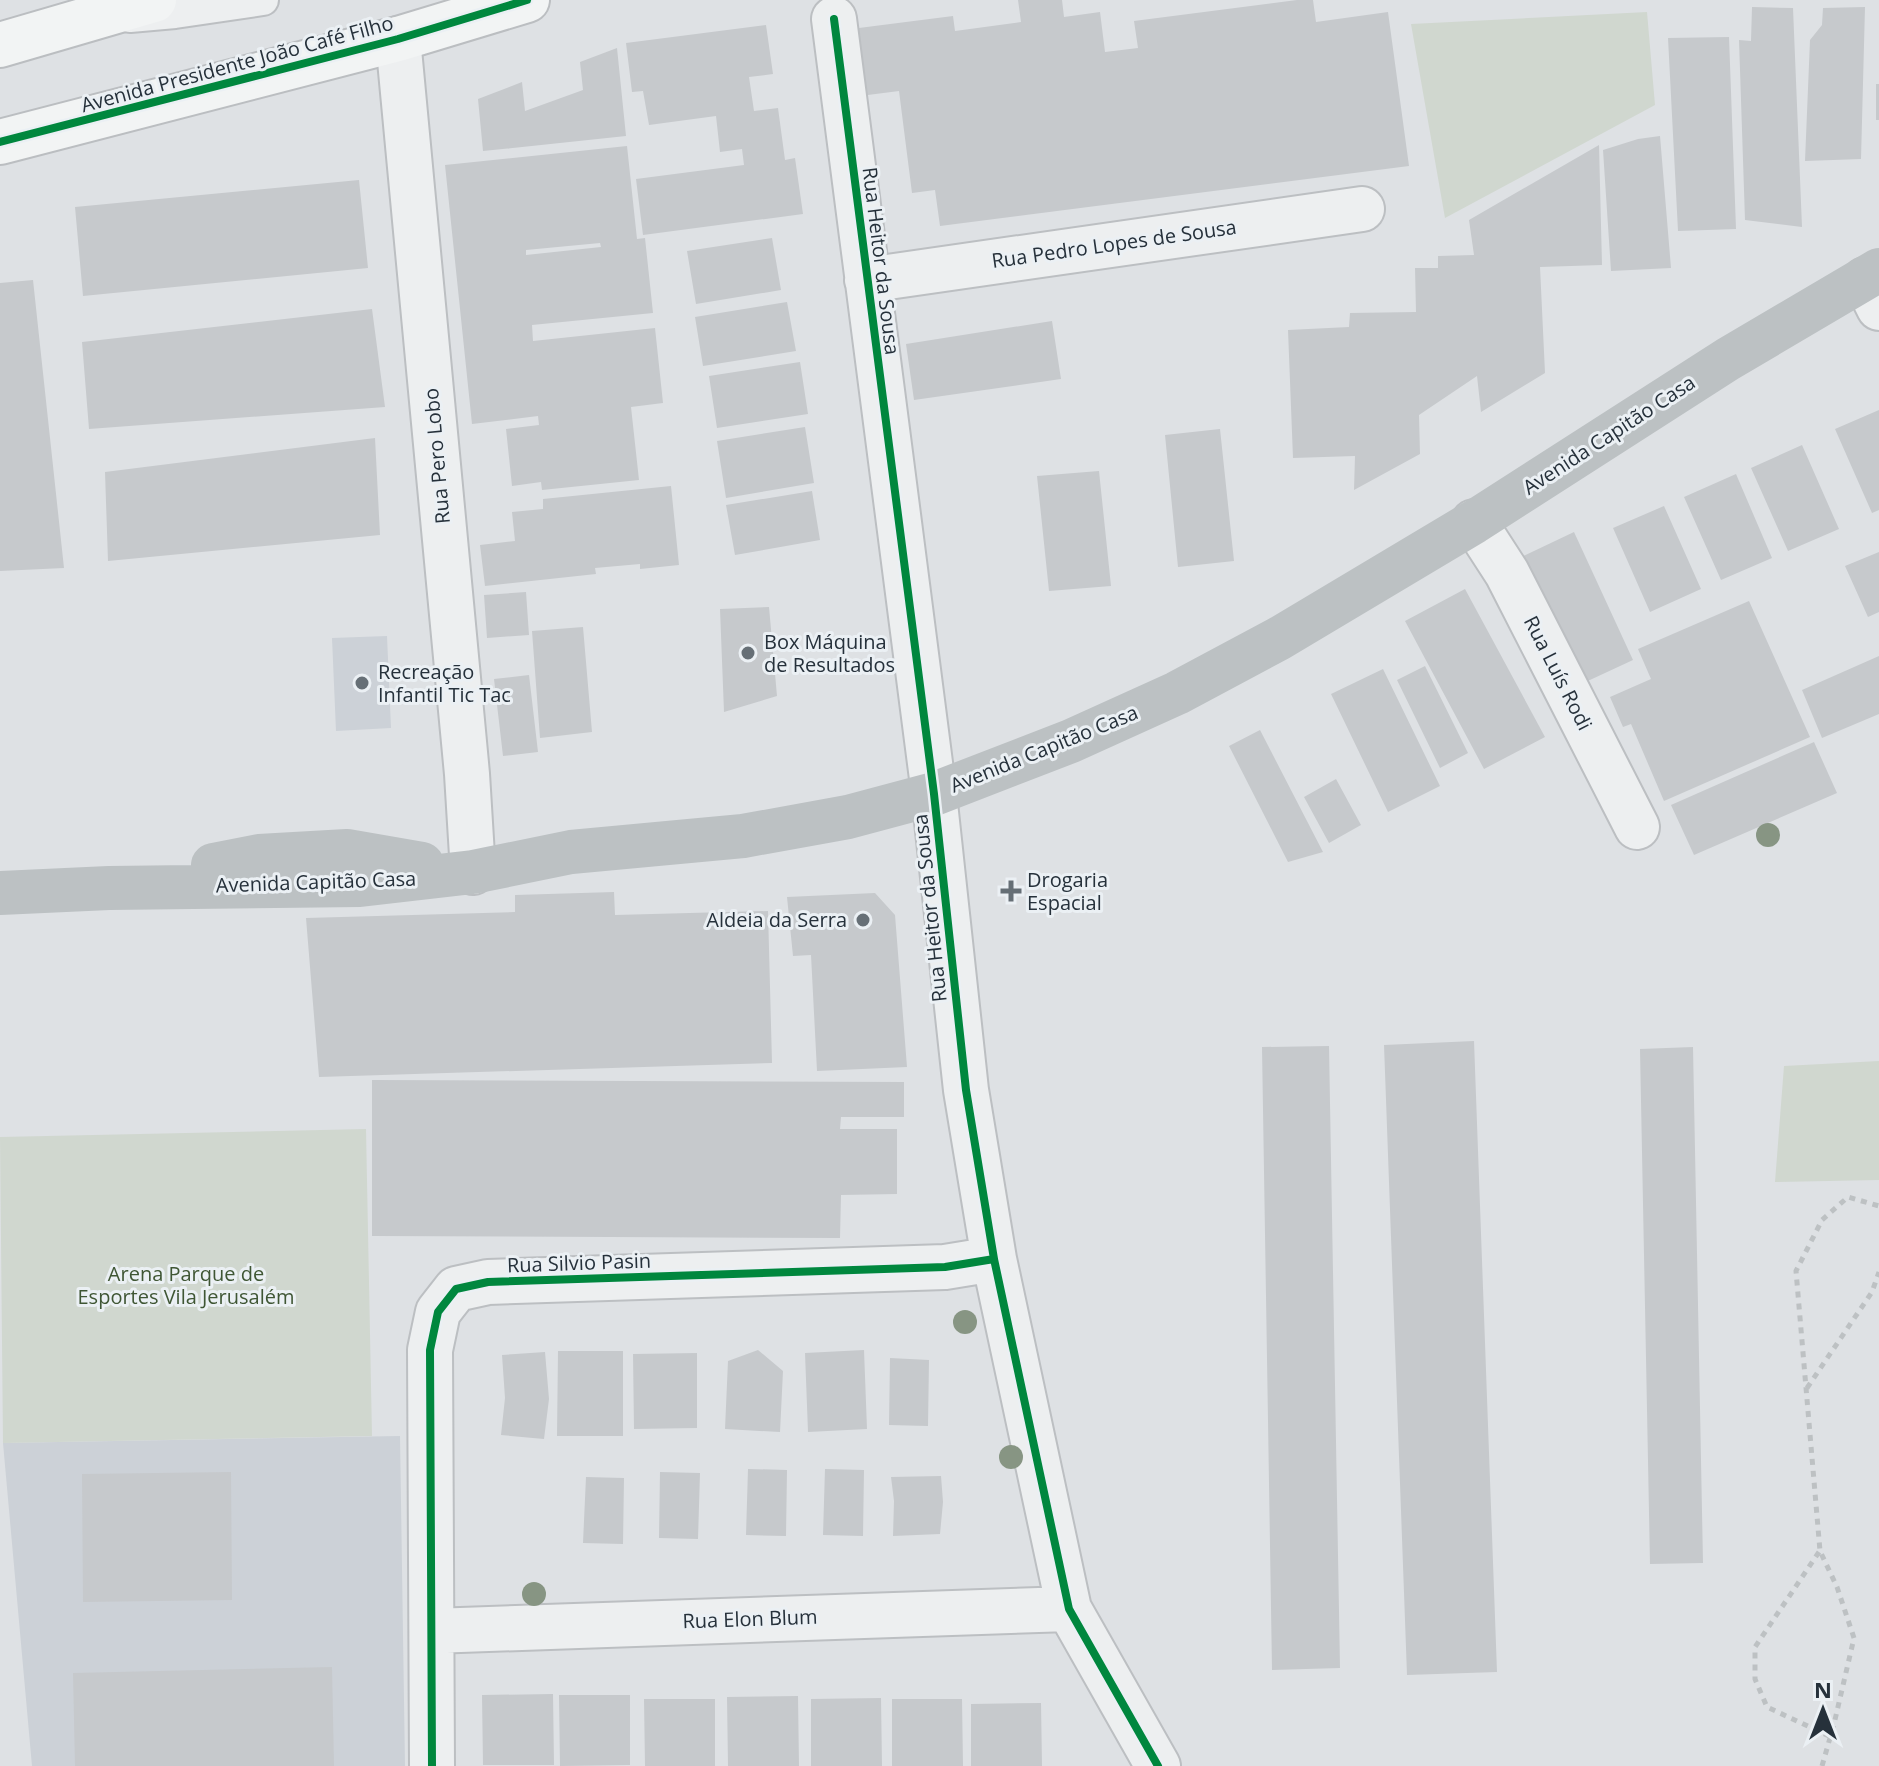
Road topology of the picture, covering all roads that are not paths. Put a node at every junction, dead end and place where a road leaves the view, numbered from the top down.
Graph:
1 (154, 0) edge
2 (263, 0) edge
3 (527, 0) edge
4 (834, 19) dead end
5 (93, 20) junction
6 (404, 20) edge
7 (0, 45) edge
8 (0, 142) edge
9 (1362, 209) dead end
10 (867, 280) junction
11 (1874, 286) edge
12 (1474, 522) junction
13 (934, 794) junction
14 (1637, 827) dead end
15 (473, 872) junction
16 (0, 893) edge
17 (994, 1259) junction
18 (1069, 1609) junction
19 (432, 1631) junction
20 (432, 1766) edge
21 (1158, 1766) edge

1 - 5 main road
2 - 5 lane
3 - 6 main road, Avenida Presidente João Café Filho
4 - 10 street, Rua Heitor da Sousa
5 - 7 main road
6 - 8 main road, Avenida Presidente João Café Filho
6 - 15 street, Rua Pero Lobo
9 - 10 street, Rua Pedro Lopes de Sousa
10 - 13 street, Rua Heitor da Sousa
11 - 12 main road, Avenida Capitão Casa
12 - 13 main road, Avenida Capitão Casa
12 - 14 street, Rua Luís Rodi
13 - 15 main road, Avenida Capitão Casa
13 - 17 street, Rua Heitor da Sousa
15 - 16 main road
17 - 18 street, Rua Heitor da Sousa
17 - 19 street, Rua Silvio Pasin
18 - 19 street, Rua Elon Blum
18 - 21 street, Rua Heitor da Sousa
19 - 20 street, Rua Silvio Pasin

